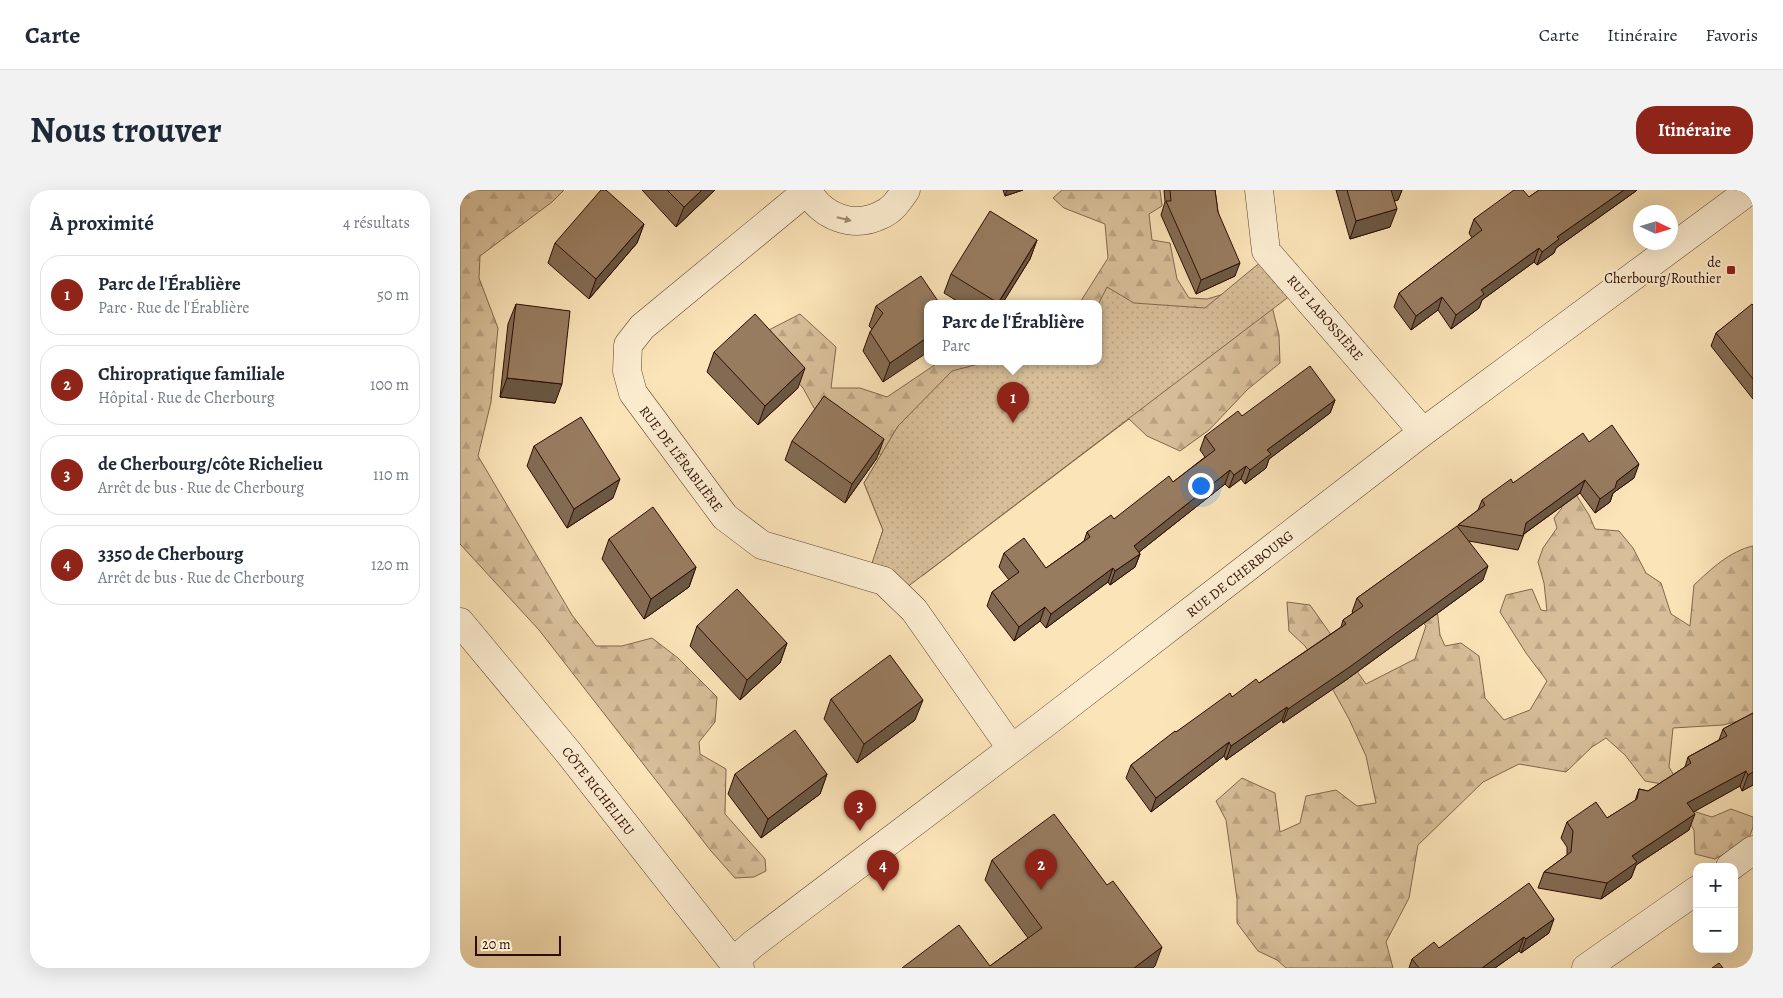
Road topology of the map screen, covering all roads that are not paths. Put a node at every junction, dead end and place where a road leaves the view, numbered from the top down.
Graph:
1 (906, 190) edge
2 (1259, 190) edge
3 (807, 191) edge
4 (1750, 193) edge
5 (1423, 432) junction
6 (460, 622) edge
7 (1011, 748) junction
8 (1753, 850) edge
9 (1735, 863) edge
10 (1693, 893) edge
11 (736, 966) edge
12 (1586, 968) edge

3 -> 1 street, RUE DE L'ÉRABLIÈRE
2 - 5 street, RUE LABOSSIÈRE
3 - 7 street, RUE DE L'ÉRABLIÈRE
4 - 5 street, RUE DE CHERBOURG
5 - 7 street, RUE DE CHERBOURG
6 - 11 street, CÔTE RICHELIEU
7 - 11 street, RUE DE CHERBOURG
8 - 9 street
10 - 12 street

